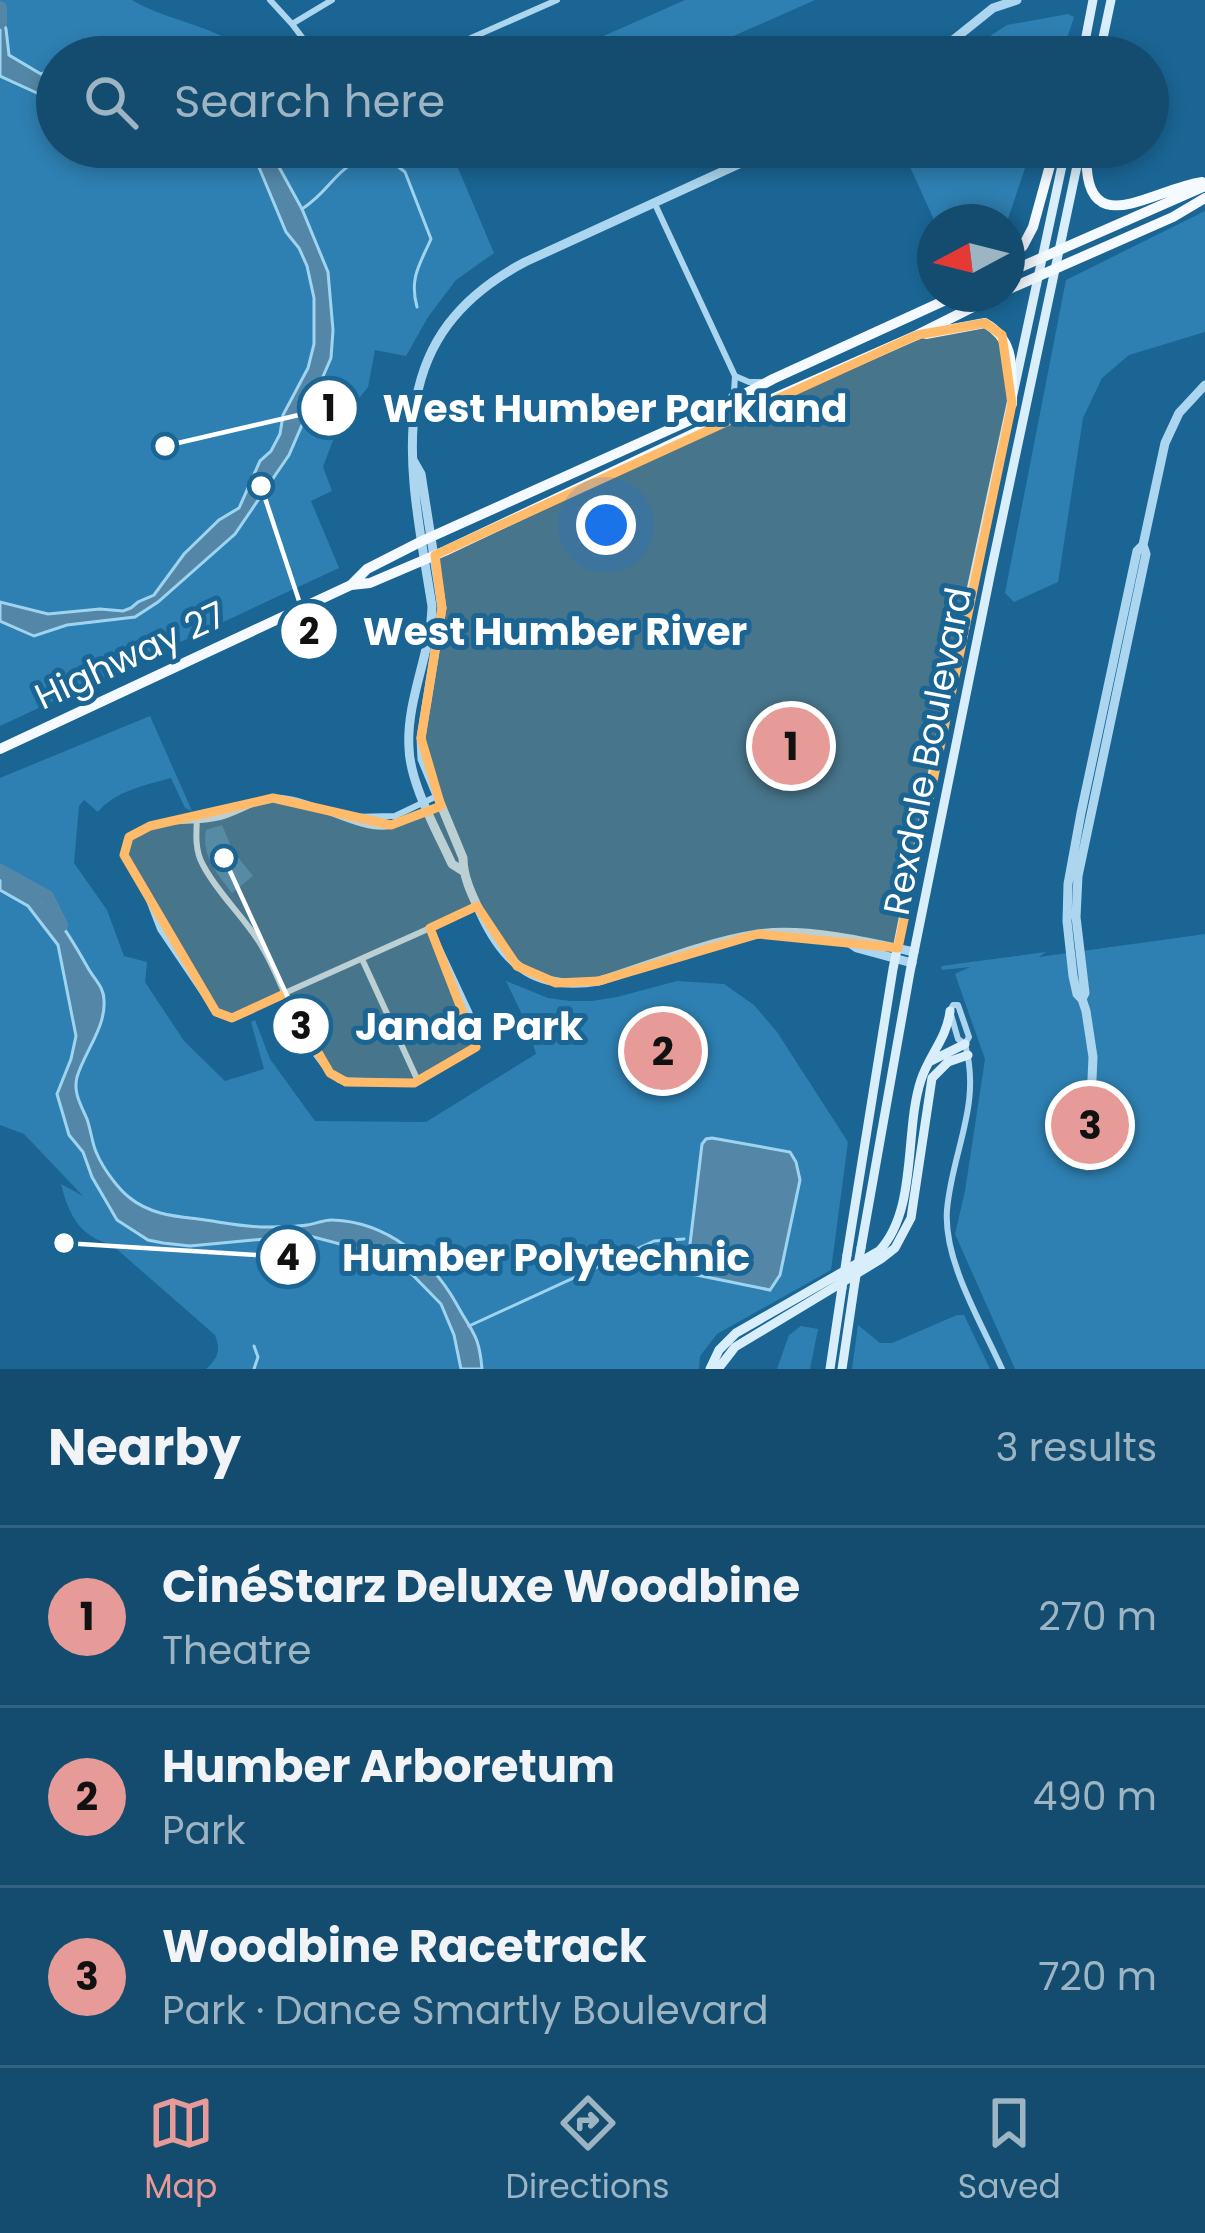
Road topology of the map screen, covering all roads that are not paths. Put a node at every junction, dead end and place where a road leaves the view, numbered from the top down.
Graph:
1 (270, 0) edge
2 (332, 0) edge
3 (557, 0) edge
4 (1017, 0) edge
5 (1094, 0) edge
6 (1111, 0) edge
7 (292, 24) junction
8 (301, 36) edge
9 (476, 36) edge
10 (956, 36) edge
11 (1086, 36) edge
12 (1103, 36) edge
13 (730, 168) edge
14 (1049, 168) edge
15 (1062, 168) edge
16 (1079, 168) edge
17 (1085, 168) edge
18 (1205, 183) edge
19 (1205, 199) edge
20 (655, 202) junction
21 (1025, 242) edge
22 (1061, 248) junction
23 (1044, 257) junction
24 (1025, 265) edge
25 (1057, 266) junction
26 (1040, 274) junction
27 (1025, 281) edge
28 (918, 312) edge
29 (963, 312) edge
30 (917, 335) junction
31 (736, 376) junction
32 (773, 379) junction
33 (1205, 385) edge
34 (1012, 404) junction
35 (724, 405) junction
36 (427, 539) junction
37 (430, 558) junction
38 (351, 585) junction
39 (425, 683) junction
40 (0, 748) edge
41 (436, 796) junction
42 (427, 806) junction
43 (197, 819) junction
44 (463, 871) junction
45 (477, 908) junction
46 (430, 928) junction
47 (897, 954) junction
48 (913, 957) junction
49 (362, 959) junction
50 (284, 994) junction
51 (950, 1011) joint
52 (966, 1050) junction
53 (931, 1060) junction
54 (874, 1079) junction
55 (418, 1081) junction
56 (889, 1083) junction
57 (1087, 1166) dead end
58 (714, 1369) edge
59 (830, 1369) edge
60 (842, 1369) edge
61 (1002, 1369) edge

1 - 7 street
2 - 7 street
3 - 9 street
4 - 10 street
5 - 11 main road
6 - 12 main road
7 - 8 street
13 - 20 street
14 - 21 main road
15 - 23 main road, Rexdale Boulevard
16 - 22 main road, Rexdale Boulevard
17 - 18 main road
18 - 22 main road
19 - 25 main road, Highway 27
20 - 31 street
20 - 36 street
22 - 23 main road
22 - 25 main road, Rexdale Boulevard
23 - 24 main road
23 - 26 main road, Rexdale Boulevard
25 - 26 main road, Highway 27
25 - 48 main road, Rexdale Boulevard
26 - 27 main road, Highway 27
26 - 34 main road, Rexdale Boulevard
28 - 32 main road, Highway 27
29 - 30 main road, Highway 27
30 - 34 main road
30 - 37 main road, Highway 27
31 - 32 street
31 - 35 street
32 - 35 main road, Highway 27
33 - 57 street
34 - 47 main road, Rexdale Boulevard
35 - 36 main road, Highway 27
36 - 37 street
36 - 38 main road, Highway 27
37 - 38 main road, Highway 27
37 - 39 street
38 - 40 main road, Highway 27
39 - 41 street
39 - 42 street
41 - 42 street
41 - 44 street
42 - 43 street
42 - 44 street
43 - 50 street
43 - 50 street
44 - 45 street
45 - 46 street
45 - 47 street
46 - 49 street
46 - 55 street
47 - 48 street
47 - 54 main road, Rexdale Boulevard
48 - 56 main road, Rexdale Boulevard
49 - 50 street
49 - 55 street
50 - 55 street
51 - 52 street
51 - 53 main road
52 - 53 main road
52 - 58 main road
52 - 61 street
53 - 58 main road
54 - 56 main road
54 - 59 main road, Rexdale Boulevard, bridge
56 - 60 main road, Rexdale Boulevard, bridge

